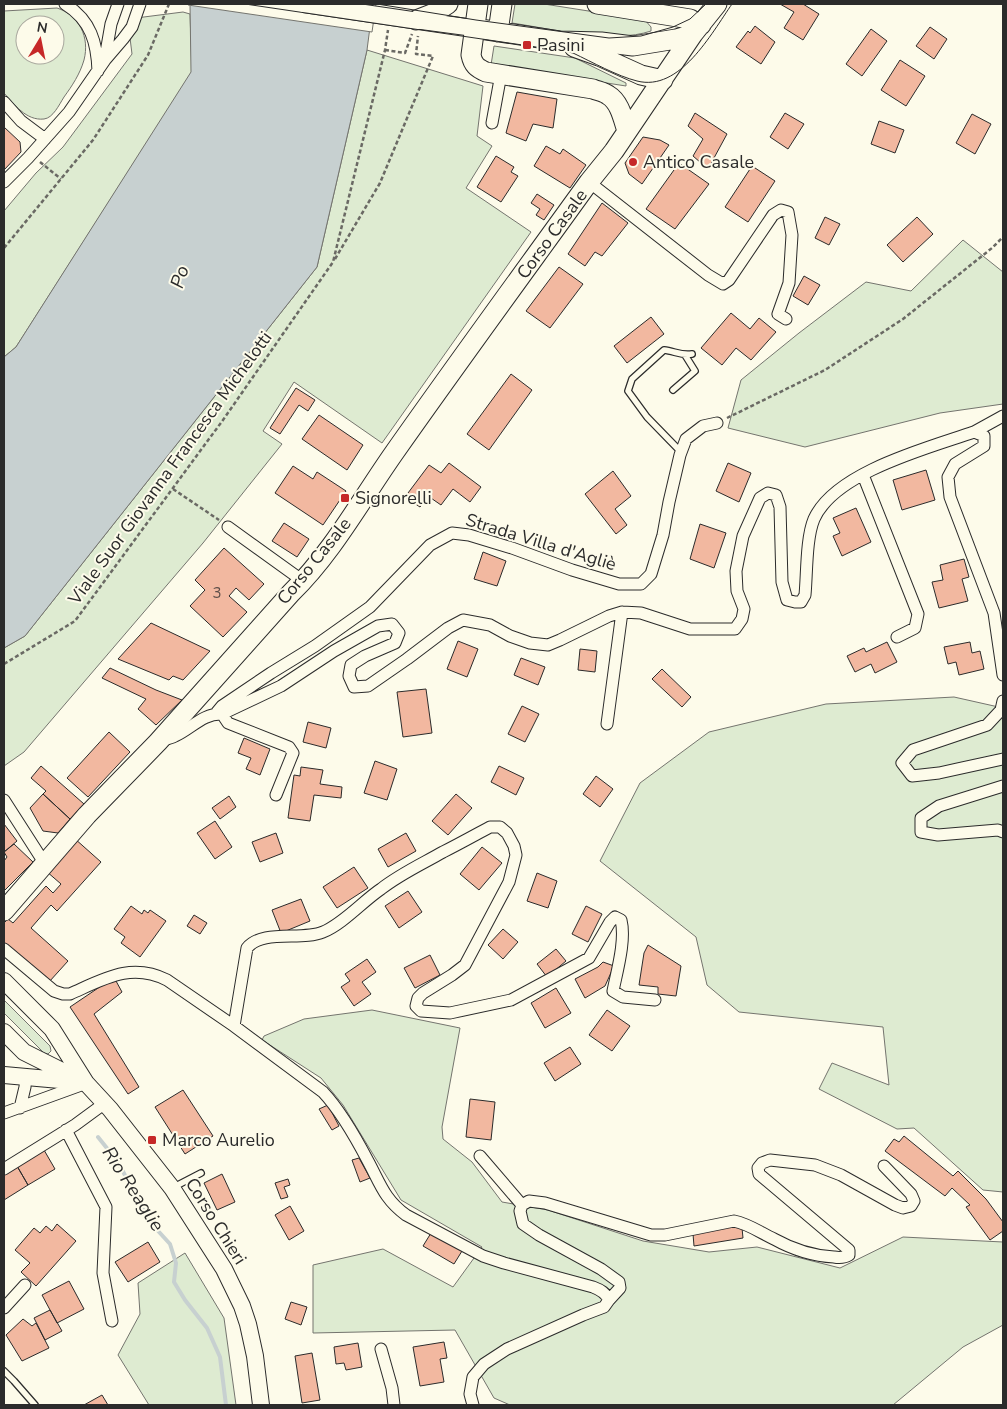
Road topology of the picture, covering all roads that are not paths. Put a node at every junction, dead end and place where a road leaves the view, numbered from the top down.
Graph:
1 (65, 4) edge
2 (118, 4) edge
3 (140, 4) edge
4 (304, 4) edge
5 (448, 4) edge
6 (478, 4) edge
7 (502, 4) edge
8 (597, 4) edge
9 (717, 4) edge
10 (415, 27) junction
11 (474, 28) junction
12 (697, 30) junction
13 (498, 32) junction
14 (559, 41) junction
15 (620, 45) junction
16 (105, 60) junction
17 (98, 71) junction
18 (501, 74) junction
19 (663, 80) junction
20 (4, 102) edge
21 (492, 122) dead end
22 (626, 131) junction
23 (45, 139) junction
24 (4, 182) edge
25 (589, 182) junction
26 (786, 319) dead end
27 (692, 354) dead end
28 (684, 355) junction
29 (673, 390) dead end
30 (1003, 416) edge
31 (716, 423) road end
32 (974, 432) junction
33 (681, 452) junction
34 (863, 475) junction
35 (228, 527) road end
36 (303, 581) junction
37 (622, 612) junction
38 (897, 637) dead end
39 (1003, 675) edge
40 (1003, 701) edge
41 (219, 714) junction
42 (607, 724) dead end
43 (158, 742) junction
44 (1003, 759) edge
45 (1003, 786) edge
46 (276, 795) dead end
47 (4, 800) edge
48 (1003, 832) edge
49 (45, 864) junction
50 (4, 911) edge
51 (4, 949) edge
52 (4, 981) edge
53 (655, 1000) dead end
54 (234, 1026) junction
55 (4, 1032) edge
56 (16, 1045) junction
57 (4, 1075) edge
58 (26, 1076) junction
59 (86, 1083) junction
60 (105, 1103) junction
61 (20, 1108) junction
62 (4, 1113) edge
63 (66, 1130) junction
64 (480, 1156) dead end
65 (884, 1166) dead end
66 (4, 1169) edge
67 (201, 1173) dead end
68 (172, 1188) junction
69 (522, 1205) junction
70 (25, 1285) dead end
71 (609, 1300) junction
72 (4, 1308) edge
73 (112, 1321) dead end
74 (381, 1349) dead end
75 (4, 1371) edge
76 (35, 1405) edge
77 (260, 1405) edge
78 (394, 1405) edge
79 (472, 1405) edge

1 - 17 street
2 - 16 street
3 - 16 street
4 - 10 main road, bridge
5 - 10 main road
6 - 11 main road
7 - 13 main road
8 - 12 main road
9 - 12 main road, Corso Casale
10 - 11 main road
11 - 13 main road
11 - 18 main road
12 - 15 main road
12 - 19 main road, Corso Casale
13 - 14 main road
14 - 15 main road
14 - 19 main road
15 - 19 main road
16 - 17 street
17 - 23 street
18 - 21 street
18 - 22 main road
19 - 22 main road, Corso Casale
20 - 23 street
22 - 25 main road, Corso Casale
23 - 24 street
25 - 26 street, Corso Casale
25 - 36 main road, Corso Casale
27 - 28 lane
28 - 29 lane
28 - 33 lane
30 - 32 street
31 - 33 street, Strada Villa d'Agliè
32 - 34 street
32 - 39 street
33 - 41 street, Strada Villa d'Agliè
34 - 37 street
34 - 38 street
35 - 36 street
36 - 43 main road, Corso Casale
37 - 41 street
37 - 42 street
40 - 44 street
41 - 43 street
41 - 46 street
43 - 49 main road, Corso Casale
45 - 48 street
47 - 49 street
49 - 50 main road, Corso Casale
51 - 54 street
52 - 59 main road
53 - 54 street
54 - 71 street
55 - 56 main road
56 - 58 main road
56 - 59 main road
57 - 58 main road
58 - 59 main road
58 - 61 street
59 - 60 main road, Corso Chieri
59 - 61 street
60 - 63 street
60 - 68 main road, Corso Chieri
61 - 62 street
63 - 66 street
63 - 73 street
64 - 69 street
65 - 69 street
67 - 68 lane
68 - 77 main road, Corso Chieri
69 - 71 street
70 - 72 street
71 - 79 street
74 - 78 street
75 - 76 lane

